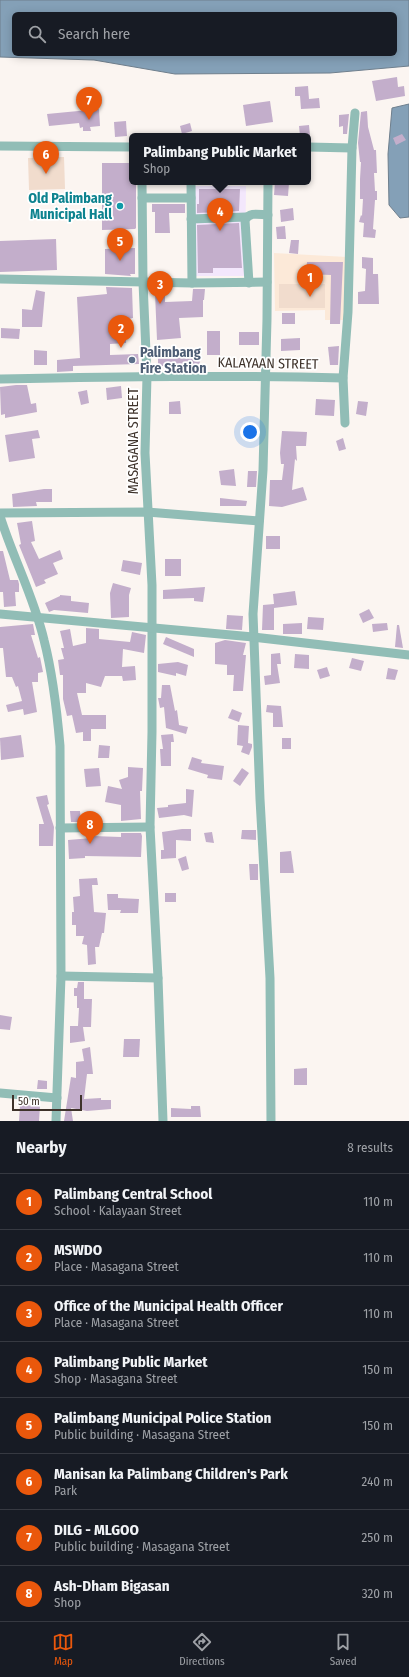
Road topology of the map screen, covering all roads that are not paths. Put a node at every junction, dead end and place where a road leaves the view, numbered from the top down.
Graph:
1 (355, 113) dead end
2 (0, 146) edge
3 (129, 147) edge
4 (311, 147) edge
5 (352, 148) junction
6 (142, 185) edge
7 (191, 185) edge
8 (268, 185) edge
9 (142, 198) junction
10 (191, 198) junction
11 (268, 215) junction
12 (246, 217) junction
13 (191, 219) junction
14 (0, 279) edge
15 (142, 282) junction
16 (267, 282) junction
17 (192, 283) junction
18 (249, 283) junction
19 (147, 376) junction
20 (266, 376) junction
21 (343, 378) junction
22 (0, 379) edge
23 (345, 423) dead end
24 (147, 512) junction
25 (0, 514) edge
26 (259, 521) junction
27 (0, 614) edge
28 (36, 616) junction
29 (152, 628) junction
30 (253, 637) junction
31 (409, 655) edge
32 (150, 827) junction
33 (60, 828) junction
34 (61, 976) junction
35 (158, 978) junction
36 (0, 1093) edge
37 (57, 1098) junction
38 (56, 1121) edge
39 (162, 1121) edge
40 (271, 1121) edge

1 - 5 street
2 - 3 street
4 - 5 street
5 - 21 street
6 - 9 street, MASAGANA STREET
7 - 10 street
8 - 11 street
9 - 10 street
9 - 15 street, MASAGANA STREET
10 - 13 street
11 - 12 street
11 - 16 street
12 - 13 street
12 - 18 street
13 - 17 street
14 - 15 street
15 - 17 street
15 - 19 street, MASAGANA STREET
16 - 18 street
16 - 20 street
17 - 18 street
19 - 20 street, KALAYAAN STREET
19 - 22 street, KALAYAAN STREET
19 - 24 street, MASAGANA STREET
20 - 21 street, KALAYAAN STREET
20 - 26 street
21 - 23 street
24 - 25 street
24 - 26 street
24 - 29 street, MASAGANA STREET
25 - 28 street
26 - 30 street
27 - 28 street
28 - 29 street
28 - 33 street
29 - 30 street
29 - 32 street, MASAGANA STREET
30 - 31 street
30 - 40 street
32 - 33 street
32 - 35 street, MASAGANA STREET
33 - 34 street
34 - 35 street
34 - 37 street
35 - 39 street, MASAGANA STREET
36 - 37 street
37 - 38 street

